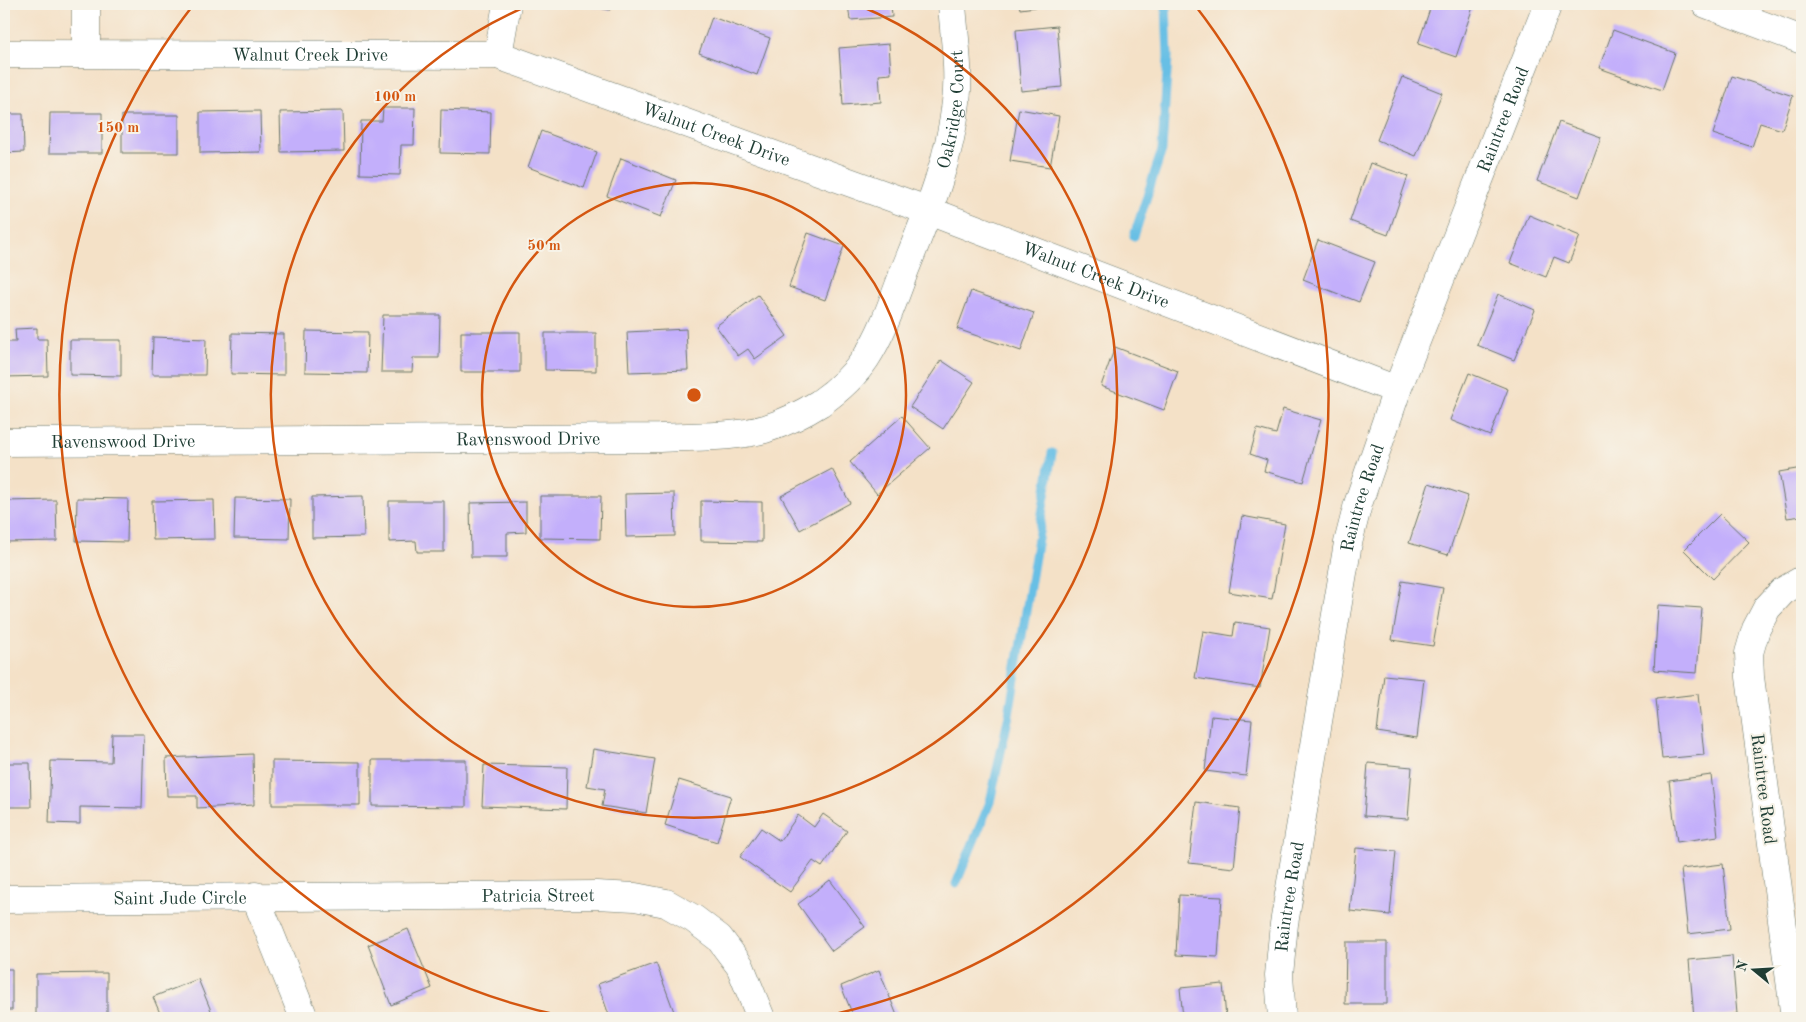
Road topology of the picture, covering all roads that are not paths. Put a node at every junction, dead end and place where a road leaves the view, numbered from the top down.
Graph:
1 (86, 4) edge
2 (507, 4) edge
3 (952, 4) edge
4 (1548, 4) edge
5 (1706, 4) edge
6 (1802, 40) edge
7 (86, 53) junction
8 (4, 54) edge
9 (498, 55) junction
10 (929, 211) junction
11 (1397, 390) junction
12 (4, 442) edge
13 (1802, 580) edge
14 (255, 896) junction
15 (4, 899) edge
16 (304, 1018) edge
17 (761, 1018) edge
18 (1282, 1018) edge
19 (1795, 1018) edge

1 - 7 street
2 - 9 street
3 - 10 street, Oakridge Court
4 - 11 street, Raintree Road
5 - 6 street
7 - 8 street, Walnut Creek Drive
7 - 9 street, Walnut Creek Drive
9 - 10 street, Walnut Creek Drive
10 - 11 street, Walnut Creek Drive
10 - 12 street, Ravenswood Drive
11 - 18 street, Raintree Road
13 - 19 street, Raintree Road
14 - 15 street, Saint Jude Circle
14 - 16 street, Saint Jude Circle
14 - 17 street, Patricia Street

